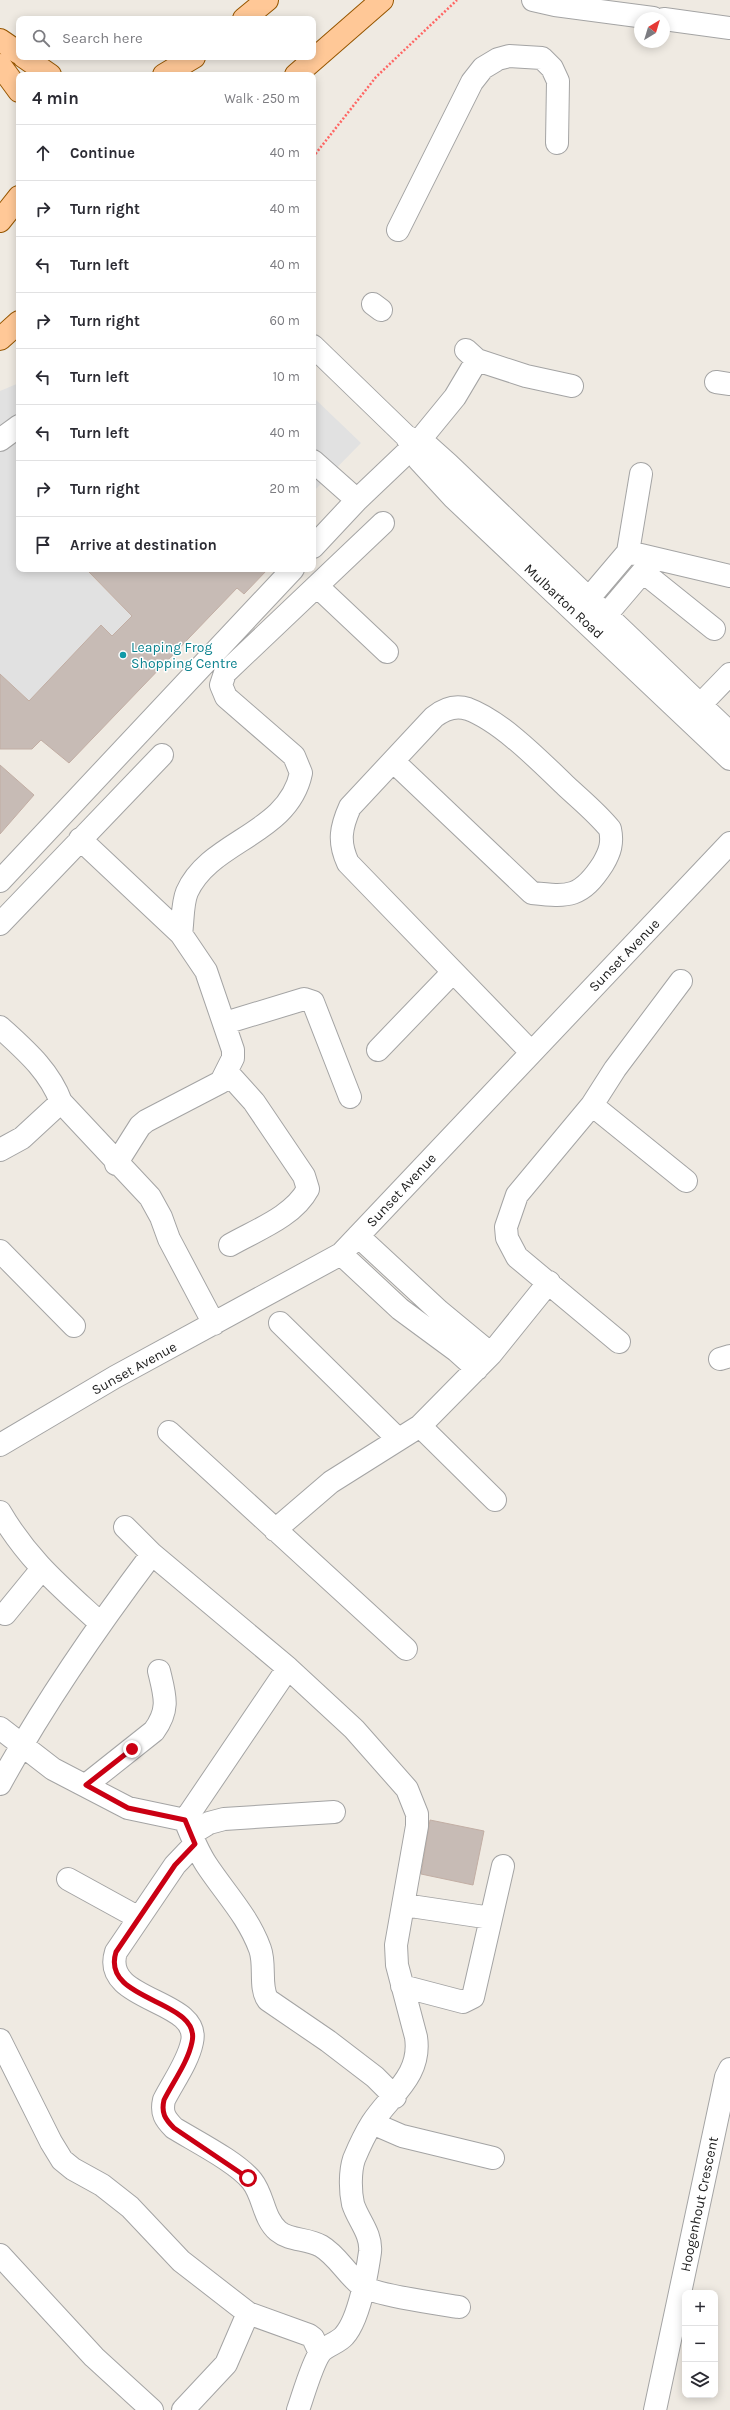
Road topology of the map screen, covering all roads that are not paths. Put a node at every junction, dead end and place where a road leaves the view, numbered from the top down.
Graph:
1 (267, 0) edge
2 (382, 0) edge
3 (533, 0) edge
4 (634, 15) edge
5 (248, 16) edge
6 (670, 20) edge
7 (730, 28) edge
8 (0, 40) edge
9 (0, 45) edge
10 (16, 51) edge
11 (316, 58) edge
12 (28, 60) edge
13 (189, 60) edge
14 (198, 60) edge
15 (313, 60) edge
16 (0, 65) edge
17 (28, 72) edge
18 (46, 72) edge
19 (169, 72) edge
20 (185, 72) edge
21 (299, 72) edge
22 (16, 87) edge
23 (557, 143) dead end
24 (16, 201) edge
25 (0, 221) edge
26 (16, 222) edge
27 (398, 230) dead end
28 (0, 235) edge
29 (16, 325) edge
30 (0, 339) edge
31 (316, 349) edge
32 (572, 386) dead end
33 (16, 428) edge
34 (0, 440) edge
35 (412, 442) junction
36 (316, 463) edge
37 (641, 474) dead end
38 (358, 500) junction
39 (384, 523) dead end
40 (316, 545) edge
41 (628, 552) junction
42 (648, 565) junction
43 (290, 572) edge
44 (730, 576) edge
45 (318, 587) junction
46 (589, 598) junction
47 (606, 615) junction
48 (714, 630) dead end
49 (387, 652) dead end
50 (730, 674) edge
51 (700, 705) junction
52 (730, 733) edge
53 (162, 755) dead end
54 (730, 759) edge
55 (393, 761) junction
56 (80, 839) junction
57 (730, 843) edge
58 (0, 881) edge
59 (187, 892) junction
60 (150, 906) junction
61 (0, 924) edge
62 (181, 934) junction
63 (453, 972) junction
64 (681, 981) dead end
65 (225, 1023) junction
66 (0, 1027) edge
67 (378, 1050) dead end
68 (531, 1052) junction
69 (227, 1072) junction
70 (350, 1097) dead end
71 (61, 1102) junction
72 (592, 1105) junction
73 (0, 1150) edge
74 (116, 1164) junction
75 (686, 1181) dead end
76 (358, 1236) junction
77 (230, 1245) dead end
78 (0, 1251) edge
79 (341, 1254) junction
80 (549, 1282) junction
81 (280, 1323) dead end
82 (214, 1324) junction
83 (74, 1326) dead end
84 (619, 1342) dead end
85 (484, 1362) junction
86 (420, 1426) junction
87 (169, 1432) dead end
88 (398, 1439) junction
89 (0, 1445) edge
90 (495, 1500) dead end
91 (0, 1512) edge
92 (125, 1527) dead end
93 (275, 1530) junction
94 (152, 1554) junction
95 (41, 1570) junction
96 (5, 1614) dead end
97 (100, 1623) junction
98 (406, 1649) dead end
99 (288, 1668) junction
100 (159, 1671) dead end
101 (0, 1728) edge
102 (0, 1740) edge
103 (21, 1746) junction
104 (0, 1784) edge
105 (86, 1785) junction
106 (334, 1812) dead end
107 (190, 1833) junction
108 (503, 1866) dead end
109 (68, 1879) dead end
110 (404, 1905) junction
111 (139, 1918) junction
112 (491, 1918) junction
113 (402, 1986) junction
114 (0, 2040) edge
115 (730, 2069) edge
116 (395, 2097) junction
117 (372, 2123) junction
118 (493, 2158) dead end
119 (0, 2255) edge
120 (363, 2287) junction
121 (459, 2307) dead end
122 (248, 2313) junction
123 (320, 2353) junction
124 (152, 2410) edge
125 (183, 2410) edge
126 (298, 2410) edge
127 (655, 2410) edge

1 - 5 main road
2 - 11 main road
3 - 4 street
6 - 7 street
8 - 10 main road
9 - 17 street
12 - 18 main road
13 - 19 main road
14 - 20 main road
15 - 21 main road
16 - 22 main road
23 - 27 street
24 - 25 main road
26 - 28 main road
29 - 30 main road
31 - 35 street, Mulbarton Road
32 - 35 street
33 - 34 street
35 - 38 street
35 - 46 street, Mulbarton Road
35 - 54 street, Mulbarton Road
36 - 38 street
37 - 41 street
38 - 40 street
39 - 45 street
41 - 42 street
41 - 46 street
42 - 44 street
42 - 47 street
42 - 48 street
43 - 58 street
45 - 49 street
45 - 59 street
46 - 47 street, Mulbarton Road
47 - 51 street, Mulbarton Road
50 - 51 street
51 - 52 street, Mulbarton Road
53 - 56 street
55 - 55 street
55 - 63 street
56 - 60 street
56 - 61 street
57 - 68 street, Sunset Avenue
59 - 60 street
59 - 62 street
60 - 62 street
62 - 65 street
63 - 67 street
63 - 68 street
64 - 72 street
65 - 69 street
65 - 70 street
66 - 71 street
68 - 76 street, Sunset Avenue
69 - 74 street
69 - 77 street
71 - 73 street
71 - 74 street
72 - 75 street
72 - 80 street
74 - 82 street
76 - 79 street, Sunset Avenue
76 - 85 street
78 - 83 street
79 - 82 street, Sunset Avenue
79 - 85 street
80 - 84 street
80 - 85 street
81 - 88 street
82 - 89 street, Sunset Avenue
85 - 86 street
86 - 88 street
86 - 90 street
87 - 93 street
88 - 93 street
91 - 95 street
92 - 94 street
93 - 98 street
94 - 97 street
94 - 99 street
95 - 96 street
95 - 97 street
97 - 103 street
99 - 107 street
99 - 110 street
100 - 105 street
101 - 103 street
102 - 103 street
103 - 104 street
103 - 105 street
105 - 107 street
106 - 107 street
107 - 111 street
107 - 116 street
108 - 112 street
109 - 111 street
110 - 112 street
110 - 113 street
111 - 120 street
112 - 113 street
113 - 116 street
114 - 122 street
115 - 127 street, Hoogenhout Crescent
116 - 117 street
117 - 118 street
117 - 120 street
119 - 124 street
120 - 121 street
120 - 123 street
122 - 123 street
122 - 125 street
123 - 126 street

